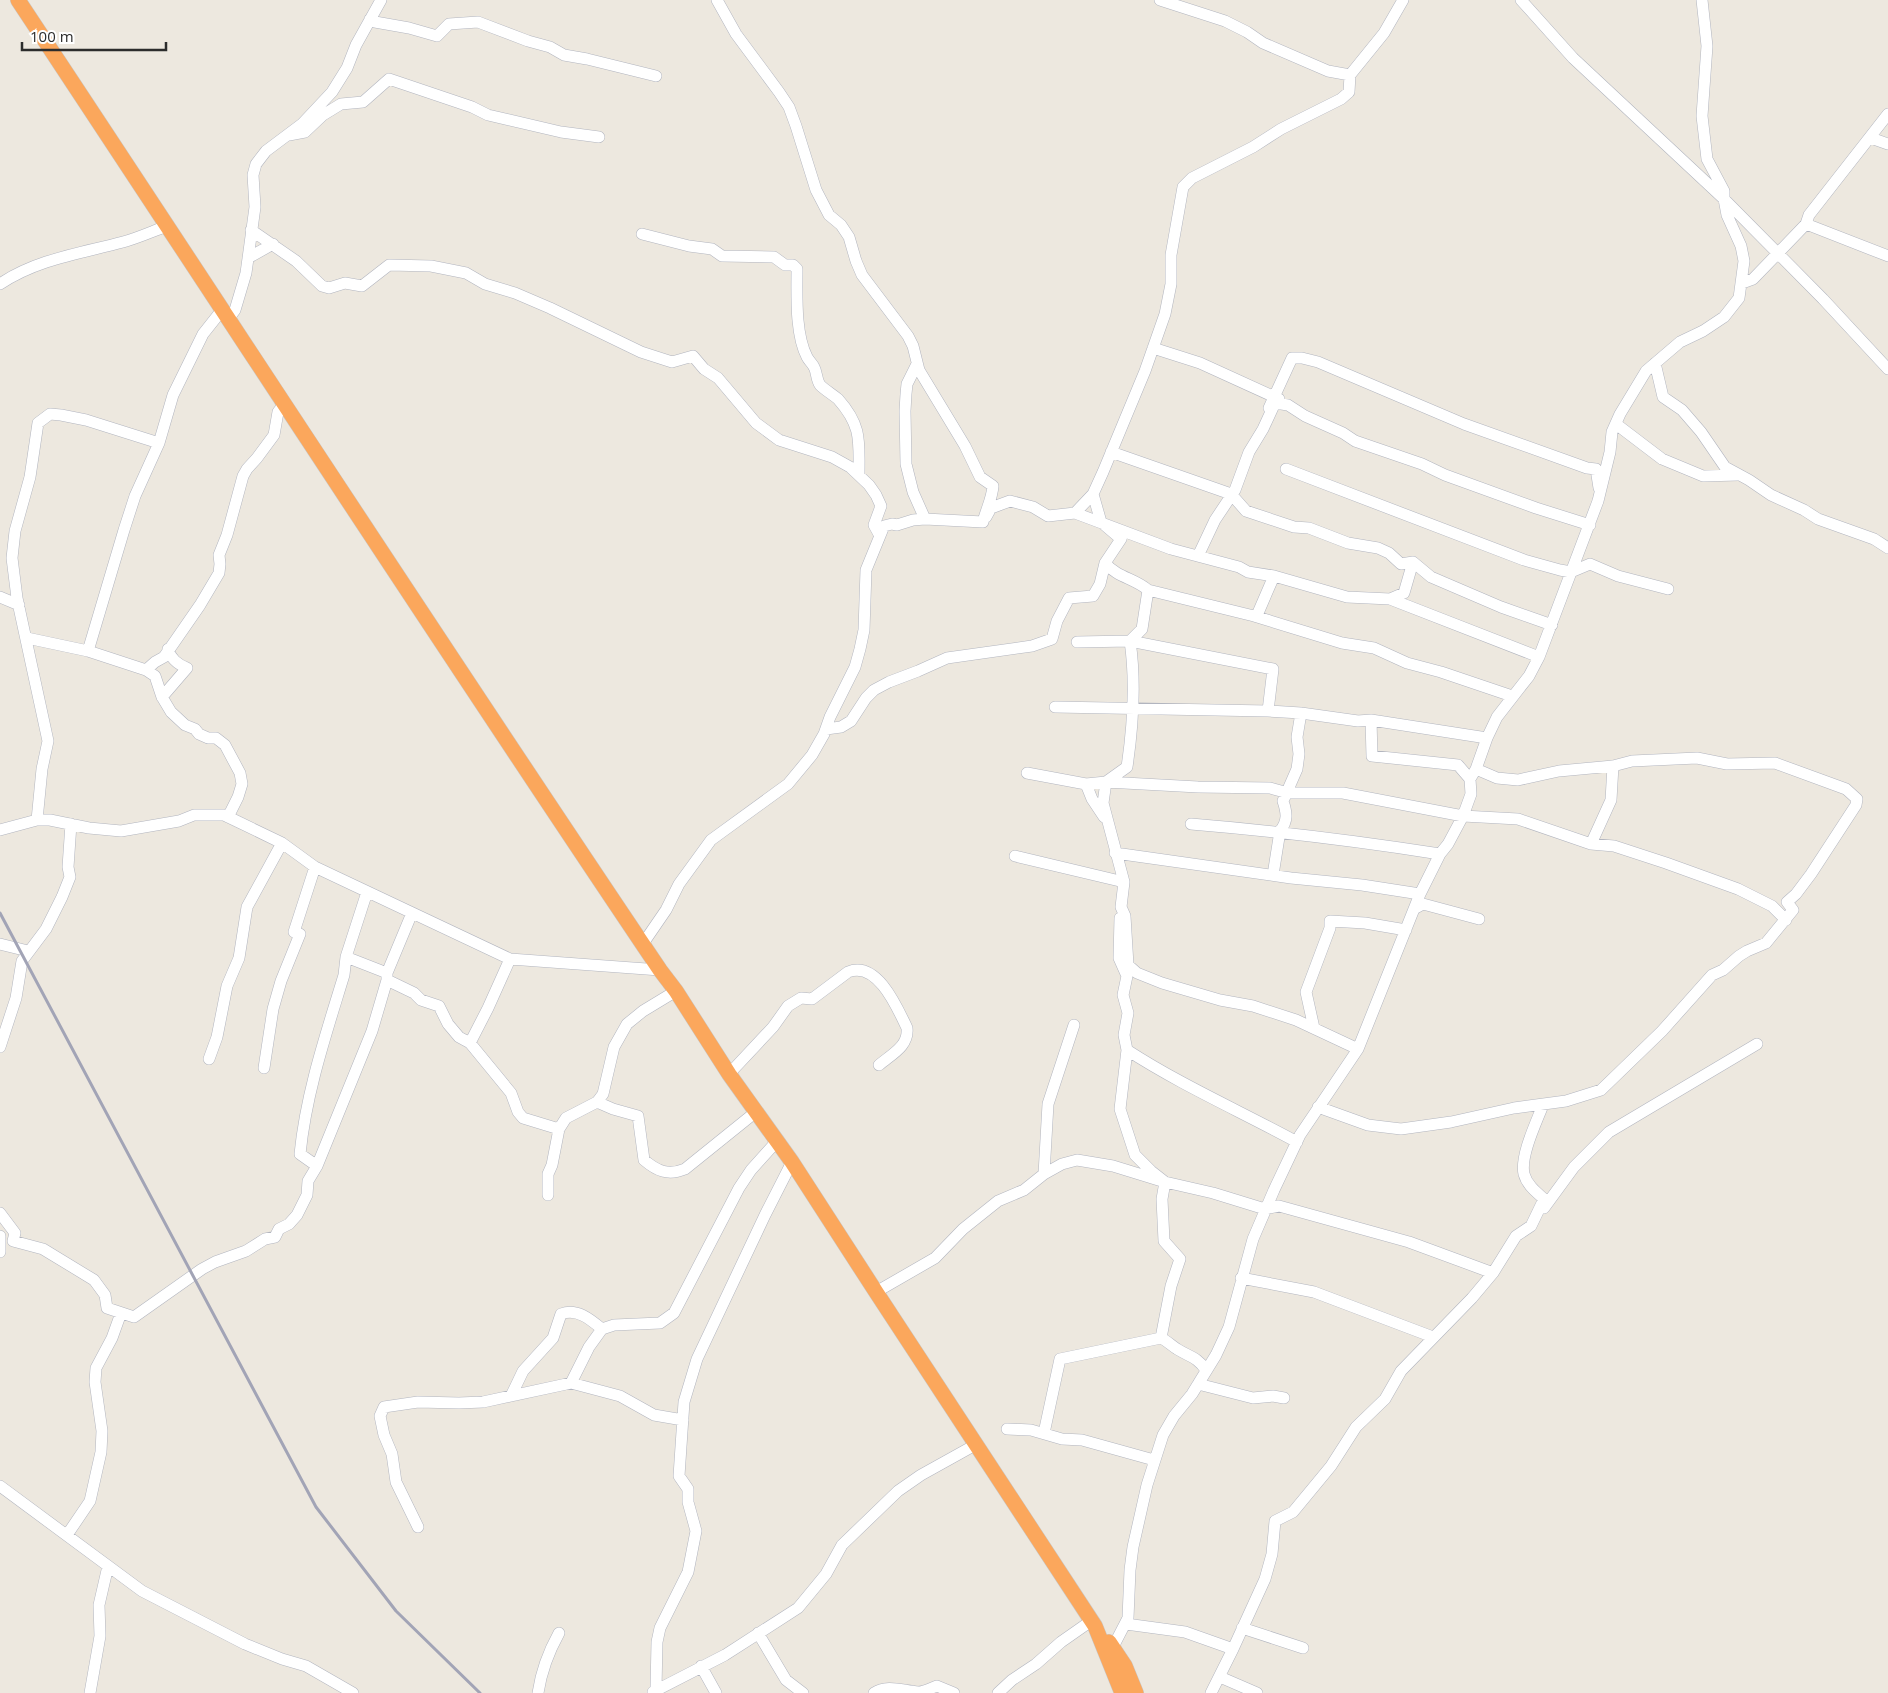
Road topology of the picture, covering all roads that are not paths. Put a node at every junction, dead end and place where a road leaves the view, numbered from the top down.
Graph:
1 (18, 0) edge
2 (381, 0) edge
3 (717, 0) edge
4 (1160, 0) edge
5 (1403, 0) edge
6 (1521, 0) edge
7 (1702, 0) edge
8 (370, 19) junction
9 (656, 76) dead end
10 (1350, 76) junction
11 (1888, 114) edge
12 (286, 136) junction
13 (599, 138) dead end
14 (1871, 138) junction
15 (1888, 144) edge
16 (1724, 200) junction
17 (1806, 224) junction
18 (167, 226) junction
19 (251, 230) junction
20 (642, 234) dead end
21 (273, 244) junction
22 (1777, 252) junction
23 (1888, 256) edge
24 (248, 258) junction
25 (1742, 283) junction
26 (0, 284) edge
27 (225, 314) junction
28 (1154, 348) junction
29 (1655, 363) junction
30 (917, 364) junction
31 (1888, 369) edge
32 (1273, 396) junction
33 (285, 403) junction
34 (1303, 410) dead end
35 (1616, 424) junction
36 (159, 443) junction
37 (1253, 446) junction
38 (1111, 452) junction
39 (1286, 469) dead end
40 (859, 474) junction
41 (1738, 475) junction
42 (1093, 494) junction
43 (1231, 494) junction
44 (1600, 494) junction
45 (1075, 513) junction
46 (925, 519) junction
47 (983, 522) junction
48 (1101, 522) junction
49 (1590, 525) junction
50 (880, 536) junction
51 (1888, 548) edge
52 (1198, 556) junction
53 (1413, 562) junction
54 (1105, 564) junction
55 (1571, 572) junction
56 (1274, 576) junction
57 (1668, 589) dead end
58 (1148, 590) junction
59 (0, 597) edge
60 (1390, 599) junction
61 (19, 605) junction
62 (1254, 616) junction
63 (1552, 625) junction
64 (27, 638) junction
65 (1130, 641) junction
66 (1077, 642) dead end
67 (168, 649) junction
68 (88, 651) junction
69 (1539, 657) junction
70 (146, 670) junction
71 (1512, 696) junction
72 (162, 697) junction
73 (1055, 708) dead end
74 (1132, 708) junction
75 (1268, 711) junction
76 (1300, 713) junction
77 (1371, 720) junction
78 (826, 729) junction
79 (1487, 738) junction
80 (1613, 766) junction
81 (1476, 769) junction
82 (1027, 773) dead end
83 (1470, 779) junction
84 (1106, 782) junction
85 (1086, 784) junction
86 (1288, 793) junction
87 (228, 816) junction
88 (1463, 816) junction
89 (37, 820) junction
90 (71, 824) junction
91 (1191, 824) dead end
92 (1111, 827) junction
93 (0, 830) edge
94 (1280, 832) junction
95 (282, 843) junction
96 (1592, 844) junction
97 (1116, 853) junction
98 (1440, 854) junction
99 (1016, 856) dead end
100 (315, 867) junction
101 (1273, 875) junction
102 (1124, 882) junction
103 (367, 892) junction
104 (1420, 894) junction
105 (1120, 907) junction
106 (1414, 909) junction
107 (412, 913) junction
108 (1479, 919) dead end
109 (1786, 920) junction
110 (1406, 930) junction
111 (0, 944) edge
112 (642, 945) junction
113 (28, 951) junction
114 (346, 957) junction
115 (510, 959) junction
116 (660, 970) junction
117 (387, 976) junction
118 (1127, 976) junction
119 (676, 991) junction
120 (1220, 1000) junction
121 (1074, 1025) dead end
122 (1314, 1028) junction
123 (470, 1043) junction
124 (1757, 1044) dead end
125 (0, 1047) edge
126 (1358, 1049) junction
127 (1126, 1050) junction
128 (210, 1059) dead end
129 (879, 1065) dead end
130 (264, 1068) dead end
131 (729, 1074) junction
132 (597, 1102) junction
133 (1543, 1105) junction
134 (1318, 1107) junction
135 (757, 1111) junction
136 (559, 1129) junction
137 (778, 1140) junction
138 (1296, 1142) junction
139 (792, 1162) junction
140 (317, 1166) junction
141 (1044, 1174) junction
142 (1165, 1182) junction
143 (548, 1195) dead end
144 (1265, 1209) junction
145 (0, 1213) edge
146 (1531, 1226) junction
147 (0, 1236) edge
148 (0, 1252) edge
149 (1493, 1273) junction
150 (1241, 1278) junction
151 (876, 1292) junction
152 (121, 1313) junction
153 (602, 1329) junction
154 (1433, 1337) junction
155 (1161, 1338) junction
156 (1206, 1370) junction
157 (571, 1383) junction
158 (1198, 1384) junction
159 (511, 1396) junction
160 (1284, 1398) dead end
161 (683, 1420) junction
162 (1007, 1429) dead end
163 (1044, 1433) junction
164 (975, 1444) junction
165 (1154, 1460) junction
166 (0, 1486) edge
167 (418, 1526) dead end
168 (67, 1535) junction
169 (108, 1566) junction
170 (1093, 1624) junction
171 (1126, 1624) junction
172 (1242, 1628) junction
173 (559, 1633) dead end
174 (758, 1633) junction
175 (1114, 1647) junction
176 (1303, 1648) dead end
177 (1234, 1649) junction
178 (702, 1666) junction
179 (1220, 1677) junction
180 (654, 1691) edge
181 (90, 1693) edge
182 (353, 1693) edge
183 (538, 1693) edge
184 (716, 1693) edge
185 (802, 1693) edge
186 (874, 1693) edge
187 (954, 1693) edge
188 (998, 1693) edge
189 (1122, 1693) edge
190 (1136, 1693) edge
191 (1211, 1693) edge
192 (1257, 1693) edge

1 - 18 highway
2 - 8 street
3 - 30 street
4 - 10 street
5 - 10 street
6 - 16 street
7 - 16 street
8 - 9 street
8 - 12 street
10 - 28 street
11 - 14 street
12 - 13 street
12 - 19 street
14 - 15 street
14 - 17 street
16 - 22 street
16 - 25 street
17 - 22 street
17 - 23 street
18 - 26 street
18 - 27 highway
19 - 21 street
19 - 24 street
20 - 40 street
21 - 24 street
21 - 40 street
22 - 25 street
22 - 31 street
24 - 27 street
25 - 29 street
27 - 33 highway
27 - 36 street
28 - 32 street
28 - 38 street
29 - 35 street
29 - 41 street
30 - 46 street
30 - 47 street
32 - 34 street
32 - 37 street
32 - 44 street
33 - 67 street
33 - 112 highway
35 - 41 street
35 - 44 street
36 - 61 street
36 - 68 street
37 - 43 street
37 - 49 street
38 - 42 street
38 - 43 street
39 - 55 street
40 - 50 street
41 - 51 street
42 - 45 street
42 - 48 street
43 - 52 street
43 - 53 street
44 - 49 street
45 - 47 street
45 - 48 street
46 - 47 street
46 - 50 street
48 - 52 street
48 - 54 street
49 - 55 street
50 - 78 street
52 - 56 street
53 - 60 street
53 - 63 street
54 - 58 street
54 - 78 street
55 - 57 street
55 - 63 street
56 - 60 street
56 - 62 street
58 - 62 street
58 - 65 street
59 - 61 street
60 - 69 street
61 - 64 street
62 - 71 street
63 - 69 street
64 - 68 street
64 - 89 street
65 - 66 street
65 - 74 street
65 - 75 street
67 - 70 street
67 - 72 street
68 - 70 street
69 - 71 street
70 - 72 street
71 - 79 street
72 - 87 street
73 - 74 street
74 - 75 street
74 - 84 street
75 - 76 street
76 - 77 street
76 - 86 street
77 - 79 street
77 - 83 street
78 - 112 street
79 - 81 street
80 - 81 street
80 - 96 street
80 - 109 street
81 - 83 street
82 - 85 street
83 - 88 street
84 - 85 street
84 - 86 street
84 - 92 street
85 - 92 street
86 - 88 street
86 - 94 street
87 - 90 street
87 - 95 street
88 - 96 street
88 - 98 street
89 - 90 street
89 - 93 street
90 - 113 street
91 - 94 street
92 - 97 street
94 - 98 street
94 - 101 street
95 - 100 street
95 - 128 street
96 - 109 street
97 - 101 street
97 - 102 street
98 - 104 street
99 - 102 street
100 - 103 street
100 - 130 street
101 - 104 street
102 - 105 street
103 - 107 street
103 - 114 street
104 - 106 street
105 - 118 street
105 - 120 street
106 - 108 street
106 - 110 street
107 - 115 street
107 - 117 street
109 - 133 street
110 - 122 street
110 - 126 street
111 - 113 street
112 - 116 highway
113 - 125 street
114 - 117 street
114 - 140 street
115 - 116 street
115 - 123 street
116 - 119 highway
117 - 123 street
117 - 140 street
118 - 120 street
118 - 127 street
119 - 131 highway
119 - 132 street
120 - 122 street
121 - 141 street
122 - 126 street
123 - 136 street
124 - 146 street
126 - 134 street
127 - 138 street
127 - 142 street
129 - 131 street
131 - 135 highway
132 - 135 street
132 - 136 street
133 - 134 street
133 - 146 street
134 - 138 street
135 - 137 highway
136 - 143 street
137 - 139 highway
137 - 153 street
138 - 144 street
139 - 151 highway
139 - 161 street
140 - 152 street
141 - 142 street
141 - 151 street
142 - 144 street
142 - 155 street
144 - 149 street
144 - 150 street
145 - 152 street
146 - 149 street
147 - 148 street
149 - 154 street
150 - 154 street
150 - 156 street
151 - 164 highway
152 - 168 street
153 - 157 street
153 - 159 street
154 - 172 street
155 - 156 street
155 - 163 street
156 - 158 street
157 - 159 street
157 - 161 street
158 - 160 street
158 - 165 street
159 - 167 street
161 - 180 street
162 - 163 street
163 - 165 street
164 - 170 highway
164 - 174 street
165 - 171 street
166 - 168 street
168 - 169 street
169 - 181 street
169 - 182 street
170 - 175 highway
170 - 188 street
170 - 189 highway
171 - 175 street
171 - 177 street
172 - 176 street
172 - 177 street
173 - 183 street
174 - 178 street
174 - 185 street
175 - 190 highway
177 - 179 street
178 - 180 street
178 - 184 street
179 - 191 street
179 - 192 street
186 - 187 street

